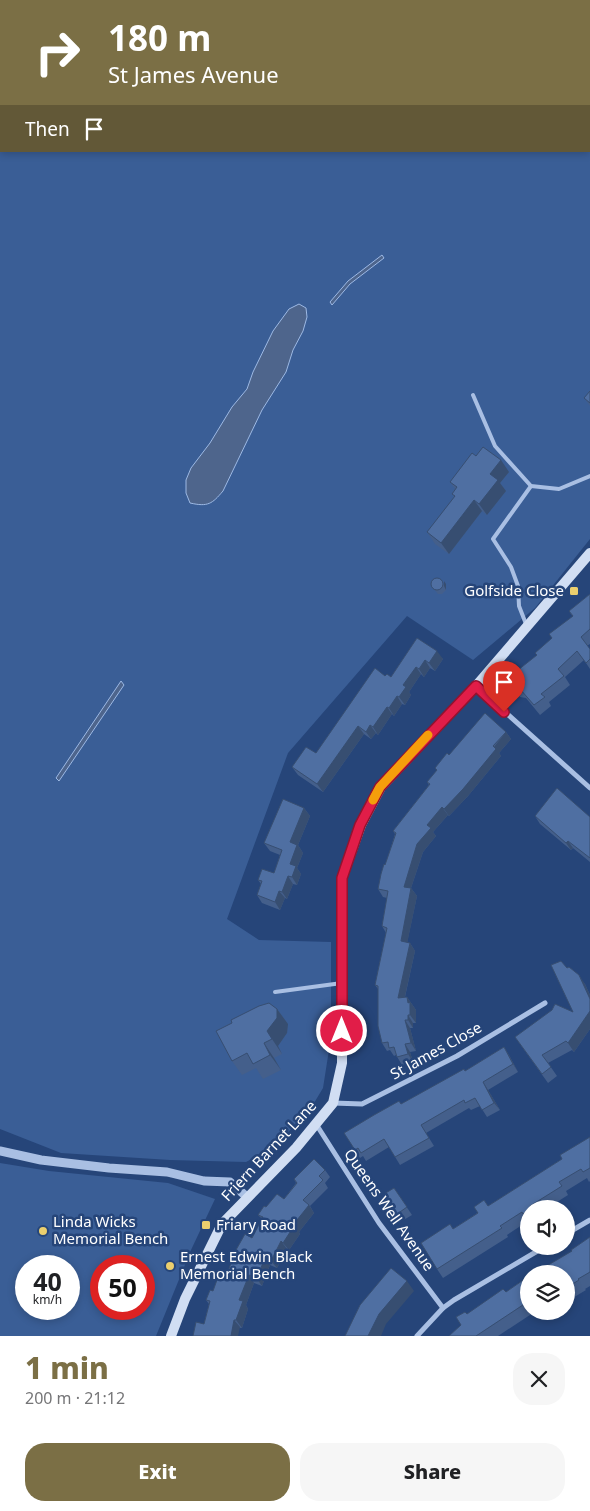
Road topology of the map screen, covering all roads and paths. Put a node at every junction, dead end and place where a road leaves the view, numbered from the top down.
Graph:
1 (473, 395) dead end
2 (590, 476) edge
3 (531, 486) junction
4 (590, 553) edge
5 (527, 627) junction
6 (476, 686) junction
7 (590, 788) edge
8 (342, 983) junction
9 (275, 992) dead end
10 (545, 1003) dead end
11 (333, 1103) junction
12 (316, 1124) junction
13 (0, 1151) edge
14 (247, 1197) junction
15 (590, 1220) edge
16 (575, 1229) edge
17 (531, 1255) edge
18 (443, 1308) junction
19 (171, 1336) edge
20 (417, 1336) edge

1 - 3 lane
2 - 3 lane
3 - 5 lane
4 - 5 main road, Friern Barnet Lane
5 - 6 main road, Friern Barnet Lane
6 - 7 street
6 - 8 main road, Friern Barnet Lane
8 - 9 lane
8 - 11 main road, Friern Barnet Lane
10 - 11 street, St James Close
11 - 12 main road, Friern Barnet Lane
12 - 14 main road, Friern Barnet Lane
12 - 18 street, Queens Well Avenue
13 - 14 street
14 - 19 main road, Friern Barnet Lane
15 - 16 street
17 - 18 street
18 - 20 street

